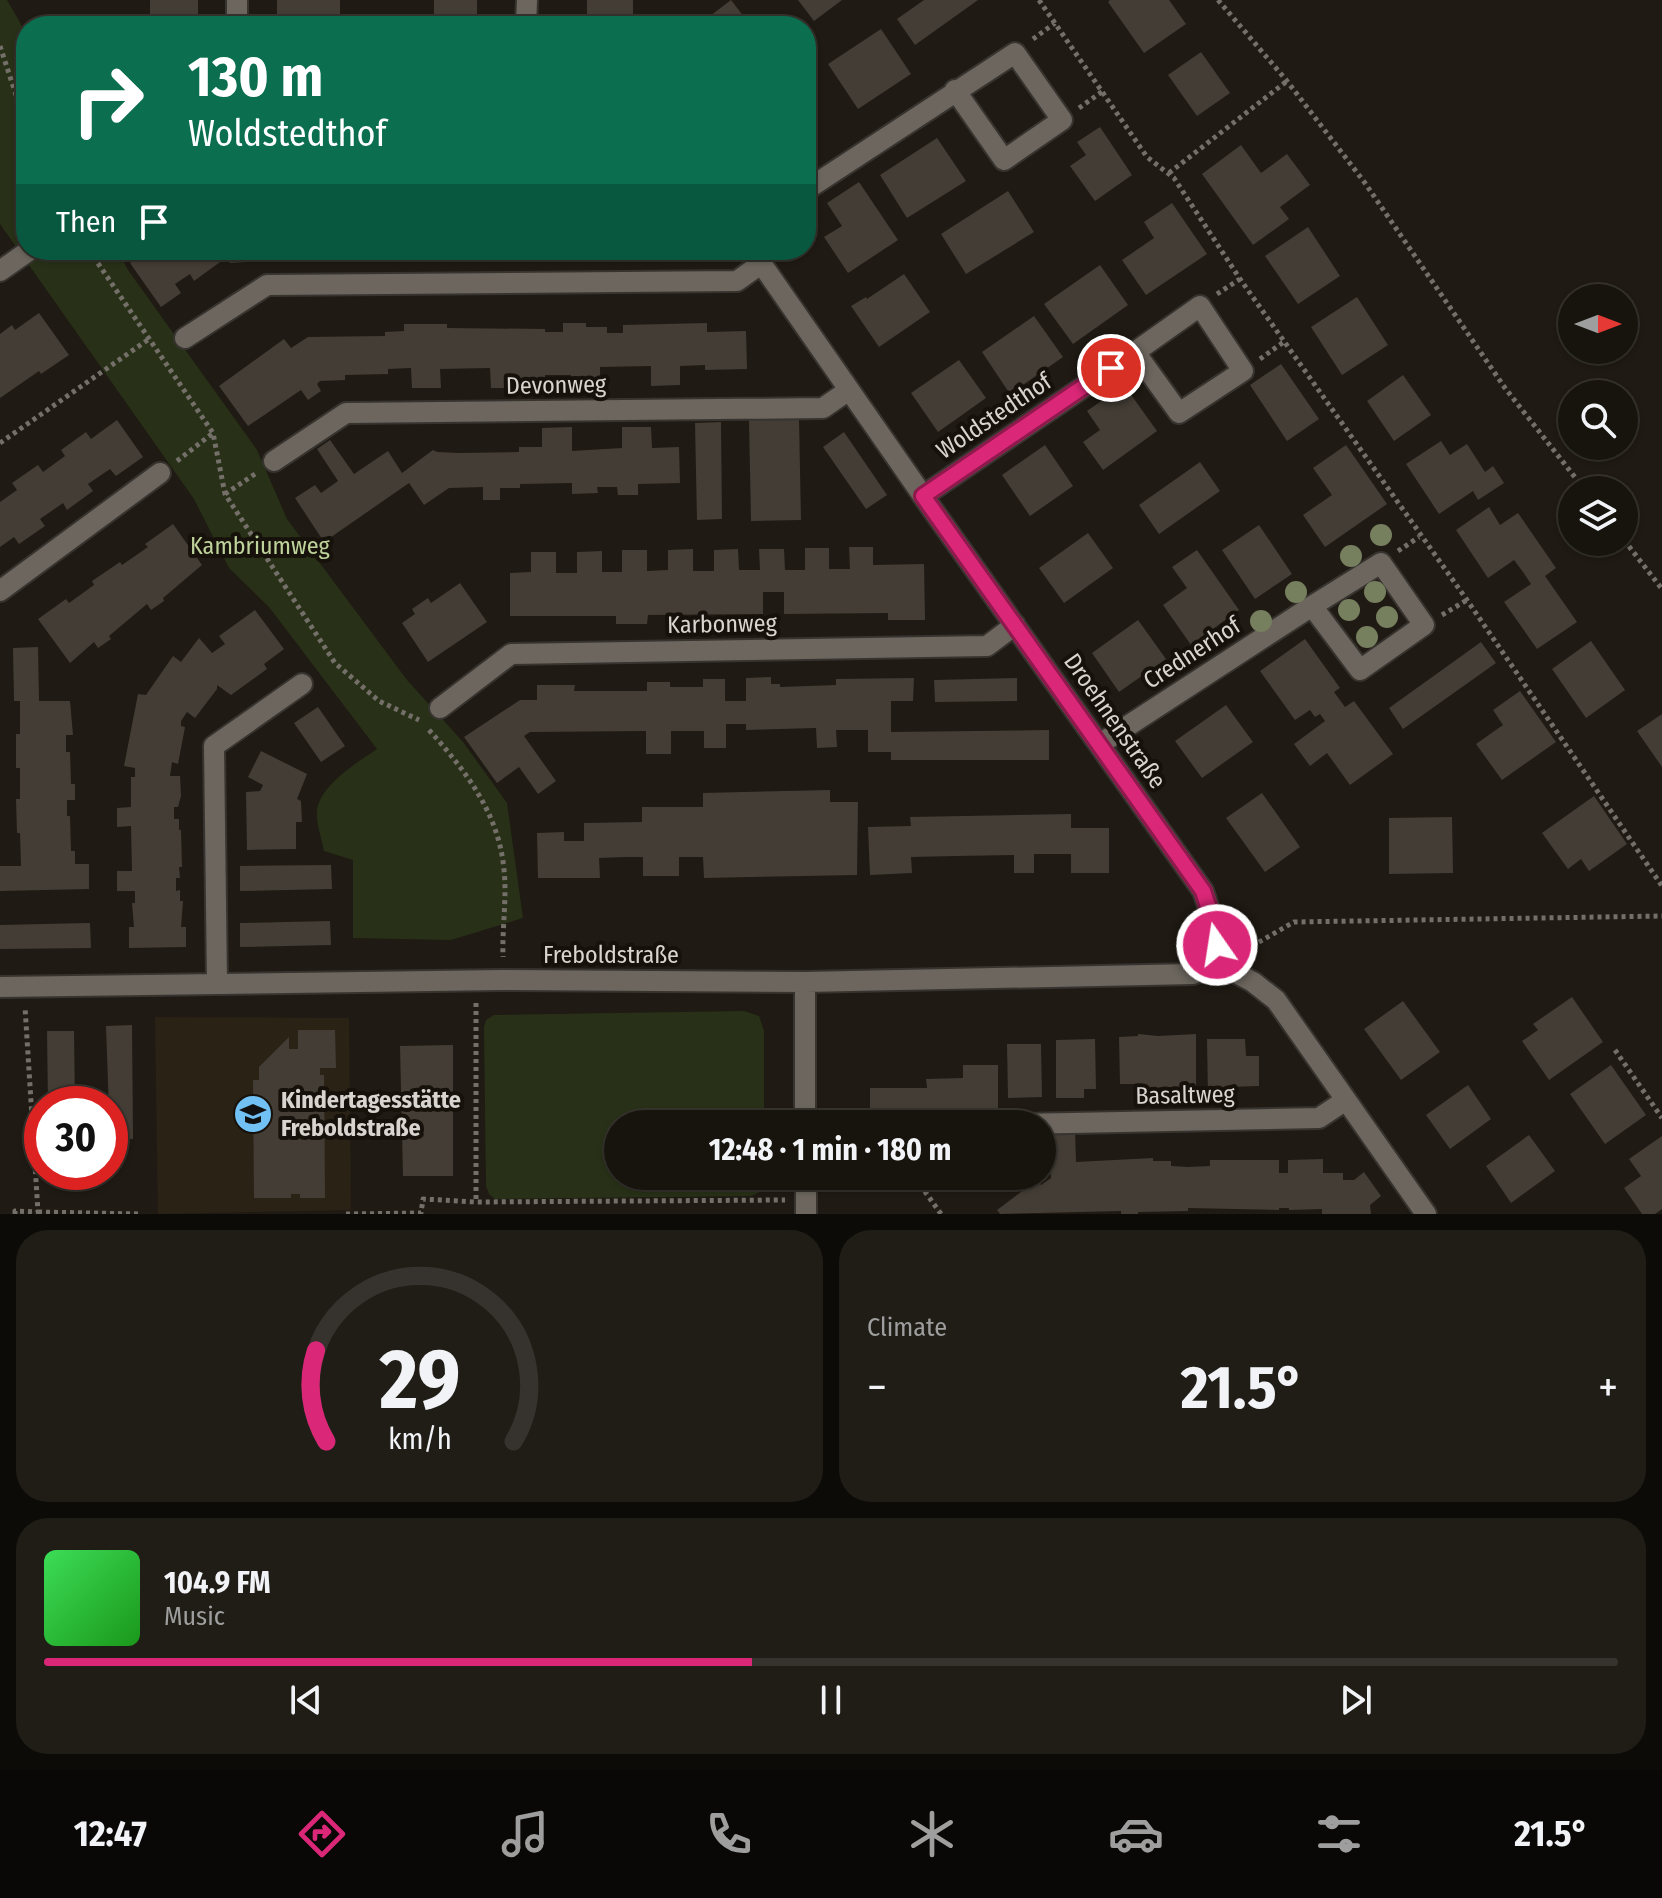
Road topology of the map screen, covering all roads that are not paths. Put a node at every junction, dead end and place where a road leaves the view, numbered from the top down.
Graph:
1 (955, 90) junction
2 (816, 183) edge
3 (754, 260) edge
4 (759, 260) edge
5 (185, 338) dead end
6 (1135, 352) junction
7 (849, 390) junction
8 (274, 461) road end
9 (160, 473) road end
10 (923, 496) junction
11 (0, 591) edge
12 (1312, 606) junction
13 (1015, 625) junction
14 (302, 684) dead end
15 (440, 708) dead end
16 (1100, 744) junction
17 (1219, 964) junction
18 (805, 982) junction
19 (217, 984) junction
20 (0, 987) edge
21 (1346, 1100) junction
22 (805, 1110) edge
23 (1056, 1123) edge
24 (1426, 1214) edge

1 - 1 street
1 - 2 street
3 - 5 street
4 - 7 street, Droehnenstraße
6 - 6 street, Woldstedthof
6 - 10 street, Woldstedthof
7 - 8 street, Devonweg
7 - 10 street, Droehnenstraße
9 - 11 street
10 - 13 street, Droehnenstraße
12 - 12 street, Crednerhof
12 - 16 street, Crednerhof
13 - 15 street, Karbonweg
13 - 16 street, Droehnenstraße
14 - 19 street
16 - 17 street, Droehnenstraße
17 - 18 street, Freboldstraße
17 - 21 street
18 - 19 street, Freboldstraße
18 - 22 street
19 - 20 street, Freboldstraße
21 - 23 street, Basaltweg
21 - 24 street

